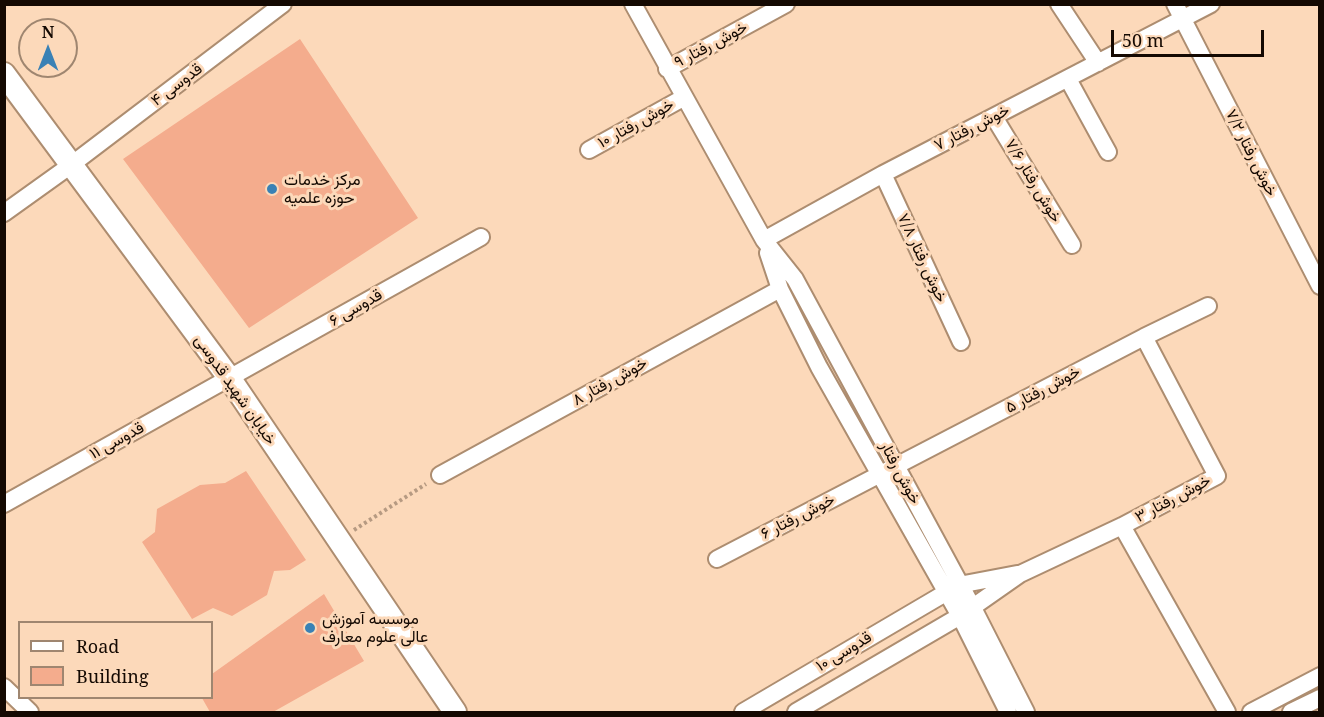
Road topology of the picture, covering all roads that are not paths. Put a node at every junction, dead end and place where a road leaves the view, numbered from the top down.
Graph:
1 (283, 4) edge
2 (633, 4) edge
3 (786, 4) edge
4 (1059, 4) edge
5 (1211, 4) edge
6 (1179, 12) edge
7 (1098, 63) junction
8 (667, 69) junction
9 (4, 74) edge
10 (1068, 79) junction
11 (683, 98) junction
12 (994, 117) junction
13 (589, 150) dead end
14 (1108, 152) dead end
15 (71, 165) junction
16 (883, 174) junction
17 (4, 213) edge
18 (481, 237) dead end
19 (764, 240) junction
20 (1072, 245) dead end
21 (1320, 286) edge
22 (780, 289) junction
23 (1208, 306) dead end
24 (1144, 337) junction
25 (961, 342) dead end
26 (230, 379) junction
27 (897, 467) junction
28 (440, 475) road end
29 (880, 476) junction
30 (4, 504) edge
31 (1122, 526) junction
32 (717, 559) dead end
33 (1020, 574) junction
34 (952, 589) junction
35 (966, 612) junction
36 (1320, 676) edge
37 (4, 687) edge
38 (1320, 698) edge
39 (30, 712) edge
40 (455, 712) edge
41 (743, 712) edge
42 (796, 712) edge
43 (1008, 712) edge
44 (1026, 712) edge
45 (1227, 712) edge
46 (1251, 712) edge
47 (1292, 712) edge

1 - 15 street, قدوسی ۴
2 - 8 street, خوش رفتار
3 - 8 street, خوش رفتار ۹
4 - 7 street
5 - 6 street, خوش رفتار ۷
6 - 7 street, خوش رفتار ۷
6 - 21 street, خوش رفتار ۷/۲
7 - 10 street, خوش رفتار ۷
8 - 11 street, خوش رفتار
9 - 15 main road, خیابان شهید قدوسی
10 - 12 street, خوش رفتار ۷
10 - 14 street
11 - 13 street, خوش رفتار ۱۰
11 - 19 street, خوش رفتار
12 - 16 street, خوش رفتار ۷
12 - 20 street, خوش رفتار ۷/۶
15 - 17 street, قدوسی ۴
15 - 26 main road, خیابان شهید قدوسی
16 - 19 street, خوش رفتار ۷
16 - 25 street, خوش رفتار ۷/۸
18 - 26 street, قدوسی ۶
19 - 22 street, خوش رفتار
19 - 27 street, خوش رفتار
22 - 28 street, خوش رفتار ۸
22 - 29 street, خوش رفتار
23 - 24 street, خوش رفتار ۵
24 - 27 street, خوش رفتار ۵
24 - 31 street, خوش رفتار ۳
26 - 30 street, قدوسی ۱۱
26 - 40 main road, خیابان شهید قدوسی
27 - 29 street, خوش رفتار ۵
27 - 34 street, خوش رفتار
29 - 32 street, خوش رفتار ۶
29 - 34 street, خوش رفتار
31 - 33 street, خوش رفتار ۳
31 - 45 street
33 - 34 street
33 - 35 street, قدوسی ۱۰
34 - 35 street, خوش رفتار
34 - 41 street, قدوسی ۱۰
35 - 42 street, قدوسی ۱۰
35 - 43 street, خوش رفتار
35 - 44 street, خوش رفتار
36 - 46 street
37 - 39 street
38 - 47 street

